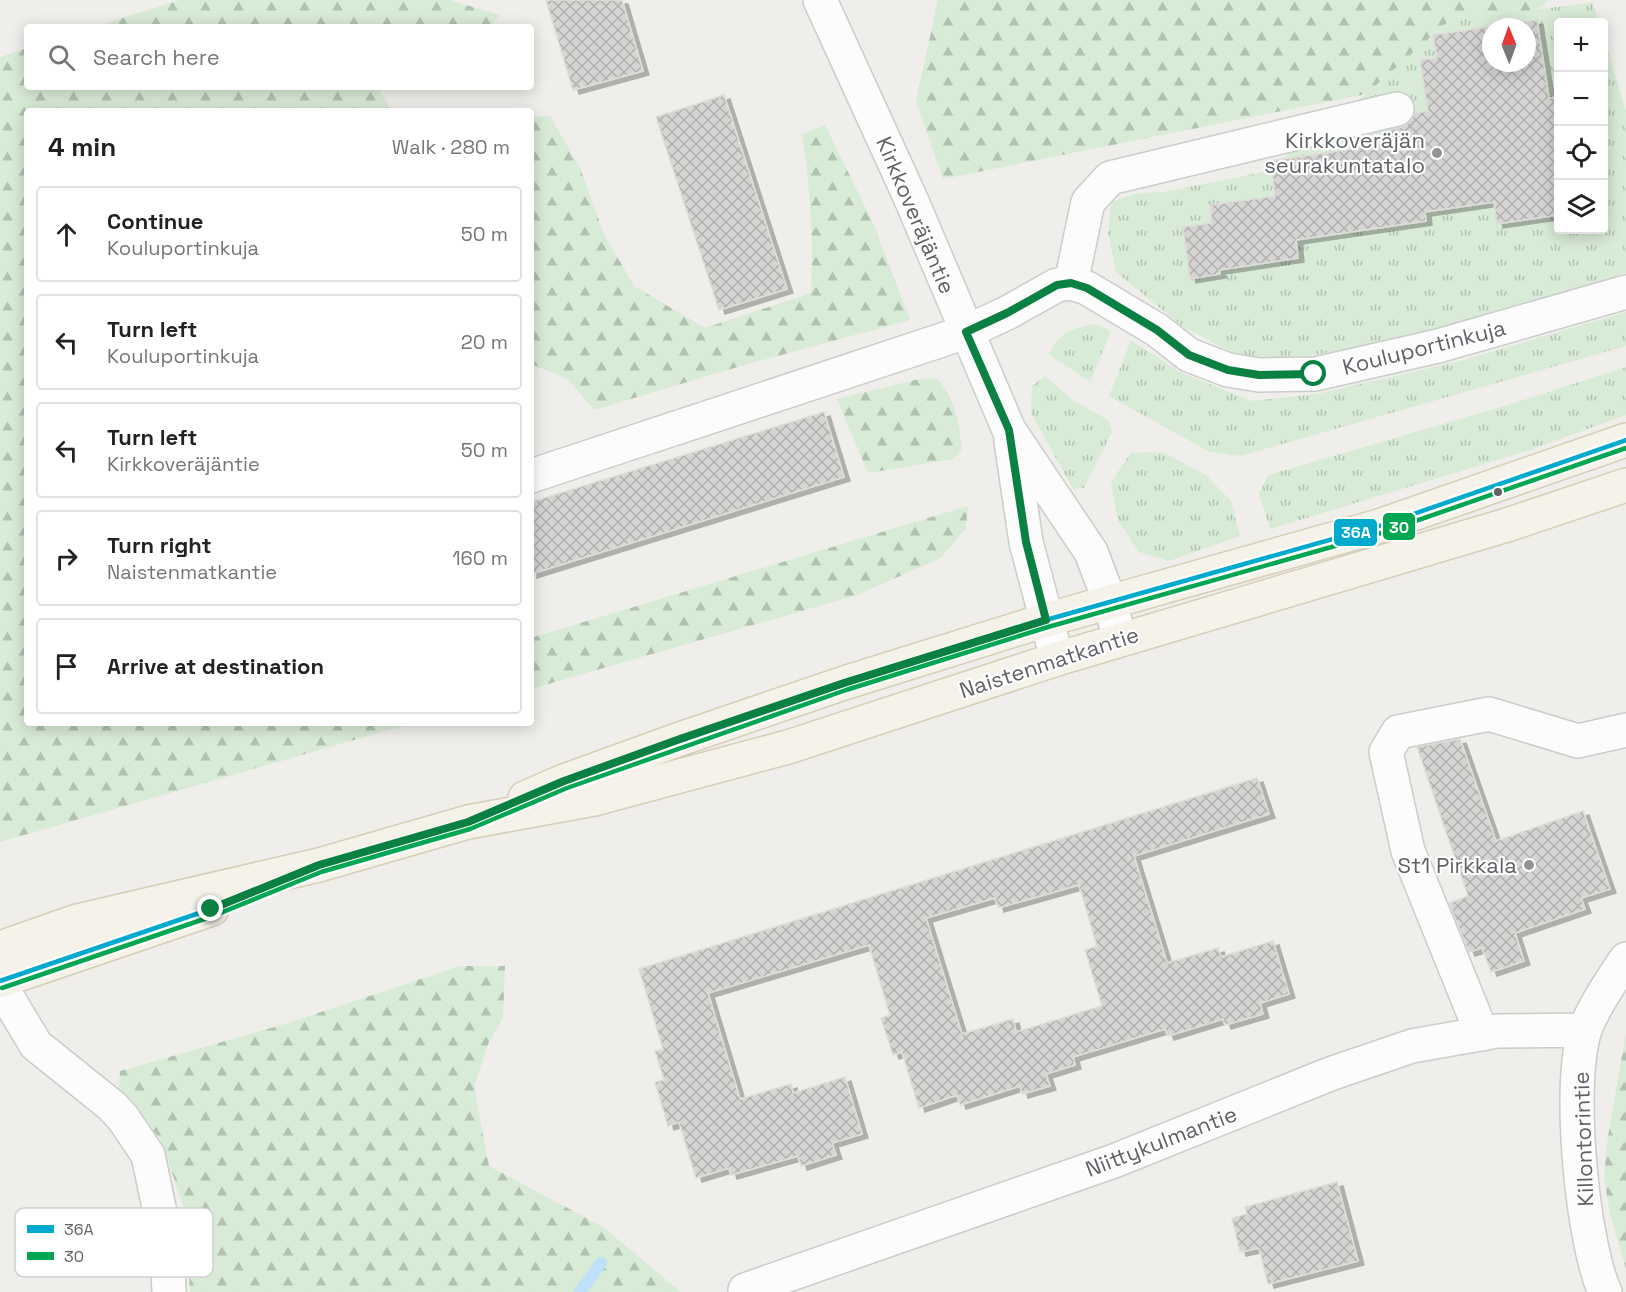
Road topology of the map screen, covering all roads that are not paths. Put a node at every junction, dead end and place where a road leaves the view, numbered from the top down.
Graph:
1 (820, 0) edge
2 (1397, 109) dead end
3 (1071, 283) junction
4 (1626, 292) edge
5 (966, 332) junction
6 (1009, 430) junction
7 (1626, 440) edge
8 (534, 475) edge
9 (1626, 485) edge
10 (1110, 602) junction
11 (1046, 620) junction
12 (1120, 639) junction
13 (1057, 659) junction
14 (1626, 730) edge
15 (468, 822) junction
16 (319, 865) junction
17 (0, 948) edge
18 (1626, 959) edge
19 (0, 983) edge
20 (1585, 1030) junction
21 (1482, 1034) junction
22 (159, 1208) edge
23 (168, 1277) edge
24 (745, 1290) dead end
25 (169, 1292) edge
26 (1605, 1292) edge

1 - 5 street, Kirkkoveräjäntie
2 - 3 street
3 - 4 street, Kouluportinkuja
3 - 5 street
5 - 6 street, Kirkkoveräjäntie
5 - 8 street
6 - 10 street, Kirkkoveräjäntie
6 - 11 street, Kirkkoveräjäntie
7 - 10 main road, Naistenmatkantie
9 - 12 main road, Naistenmatkantie
10 - 11 main road, Naistenmatkantie
10 - 12 street, Kirkkoveräjäntie
11 - 13 street, Kirkkoveräjäntie
11 - 15 main road, Naistenmatkantie
12 - 13 main road, Naistenmatkantie
13 - 15 main road, Naistenmatkantie
14 - 21 street
15 - 16 main road, Naistenmatkantie
16 - 17 main road, Naistenmatkantie
16 - 19 main road, Naistenmatkantie
18 - 20 street, Killontorintie
19 - 22 street
20 - 21 street, Niittykulmantie
20 - 26 street, Killontorintie
21 - 24 street, Niittykulmantie
23 - 25 street

